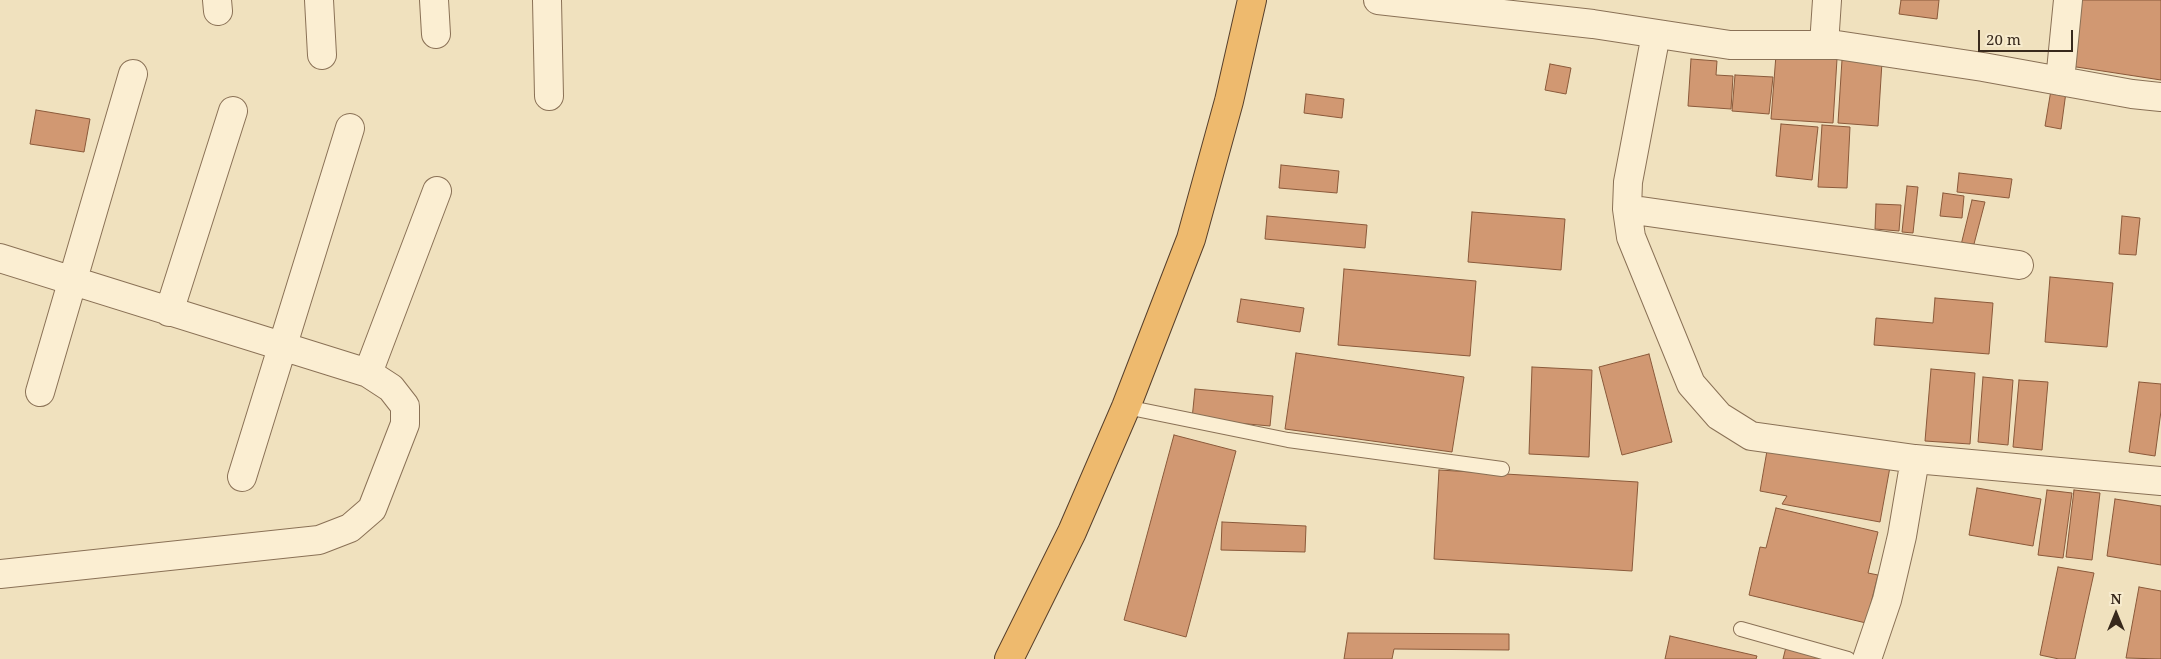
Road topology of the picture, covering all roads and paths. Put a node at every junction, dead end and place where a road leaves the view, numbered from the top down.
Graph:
1 (319, 0) edge
2 (434, 0) edge
3 (546, 0) edge
4 (1252, 0) edge
5 (1378, 0) edge
6 (1827, 0) edge
7 (2068, 0) edge
8 (436, 34) dead end
9 (1656, 34) junction
10 (1824, 45) junction
11 (322, 55) dead end
12 (133, 74) dead end
13 (2060, 81) junction
14 (549, 96) dead end
15 (2161, 97) edge
16 (233, 111) dead end
17 (350, 128) dead end
18 (437, 191) dead end
19 (1627, 209) junction
20 (0, 258) edge
21 (2019, 265) dead end
22 (71, 281) junction
23 (169, 312) junction
24 (281, 346) junction
25 (368, 373) junction
26 (40, 392) dead end
27 (1126, 408) junction
28 (1915, 459) junction
29 (1502, 469) dead end
30 (242, 476) dead end
31 (2161, 481) edge
32 (0, 574) edge
33 (1741, 629) dead end
34 (1009, 659) edge
35 (1848, 659) edge
36 (1868, 659) edge

1 - 11 street
2 - 8 street
3 - 14 street
4 - 27 highway
5 - 9 street
6 - 10 street
7 - 13 street
9 - 10 street
9 - 19 street
10 - 13 street
12 - 22 street
13 - 15 street
16 - 23 street
17 - 24 street
18 - 25 street
19 - 21 street
19 - 28 street
20 - 22 street
22 - 23 street
22 - 26 street
23 - 24 street
24 - 25 street
24 - 30 street
25 - 32 street
27 - 29 lane
27 - 34 highway
28 - 31 street
28 - 36 street
33 - 35 lane

